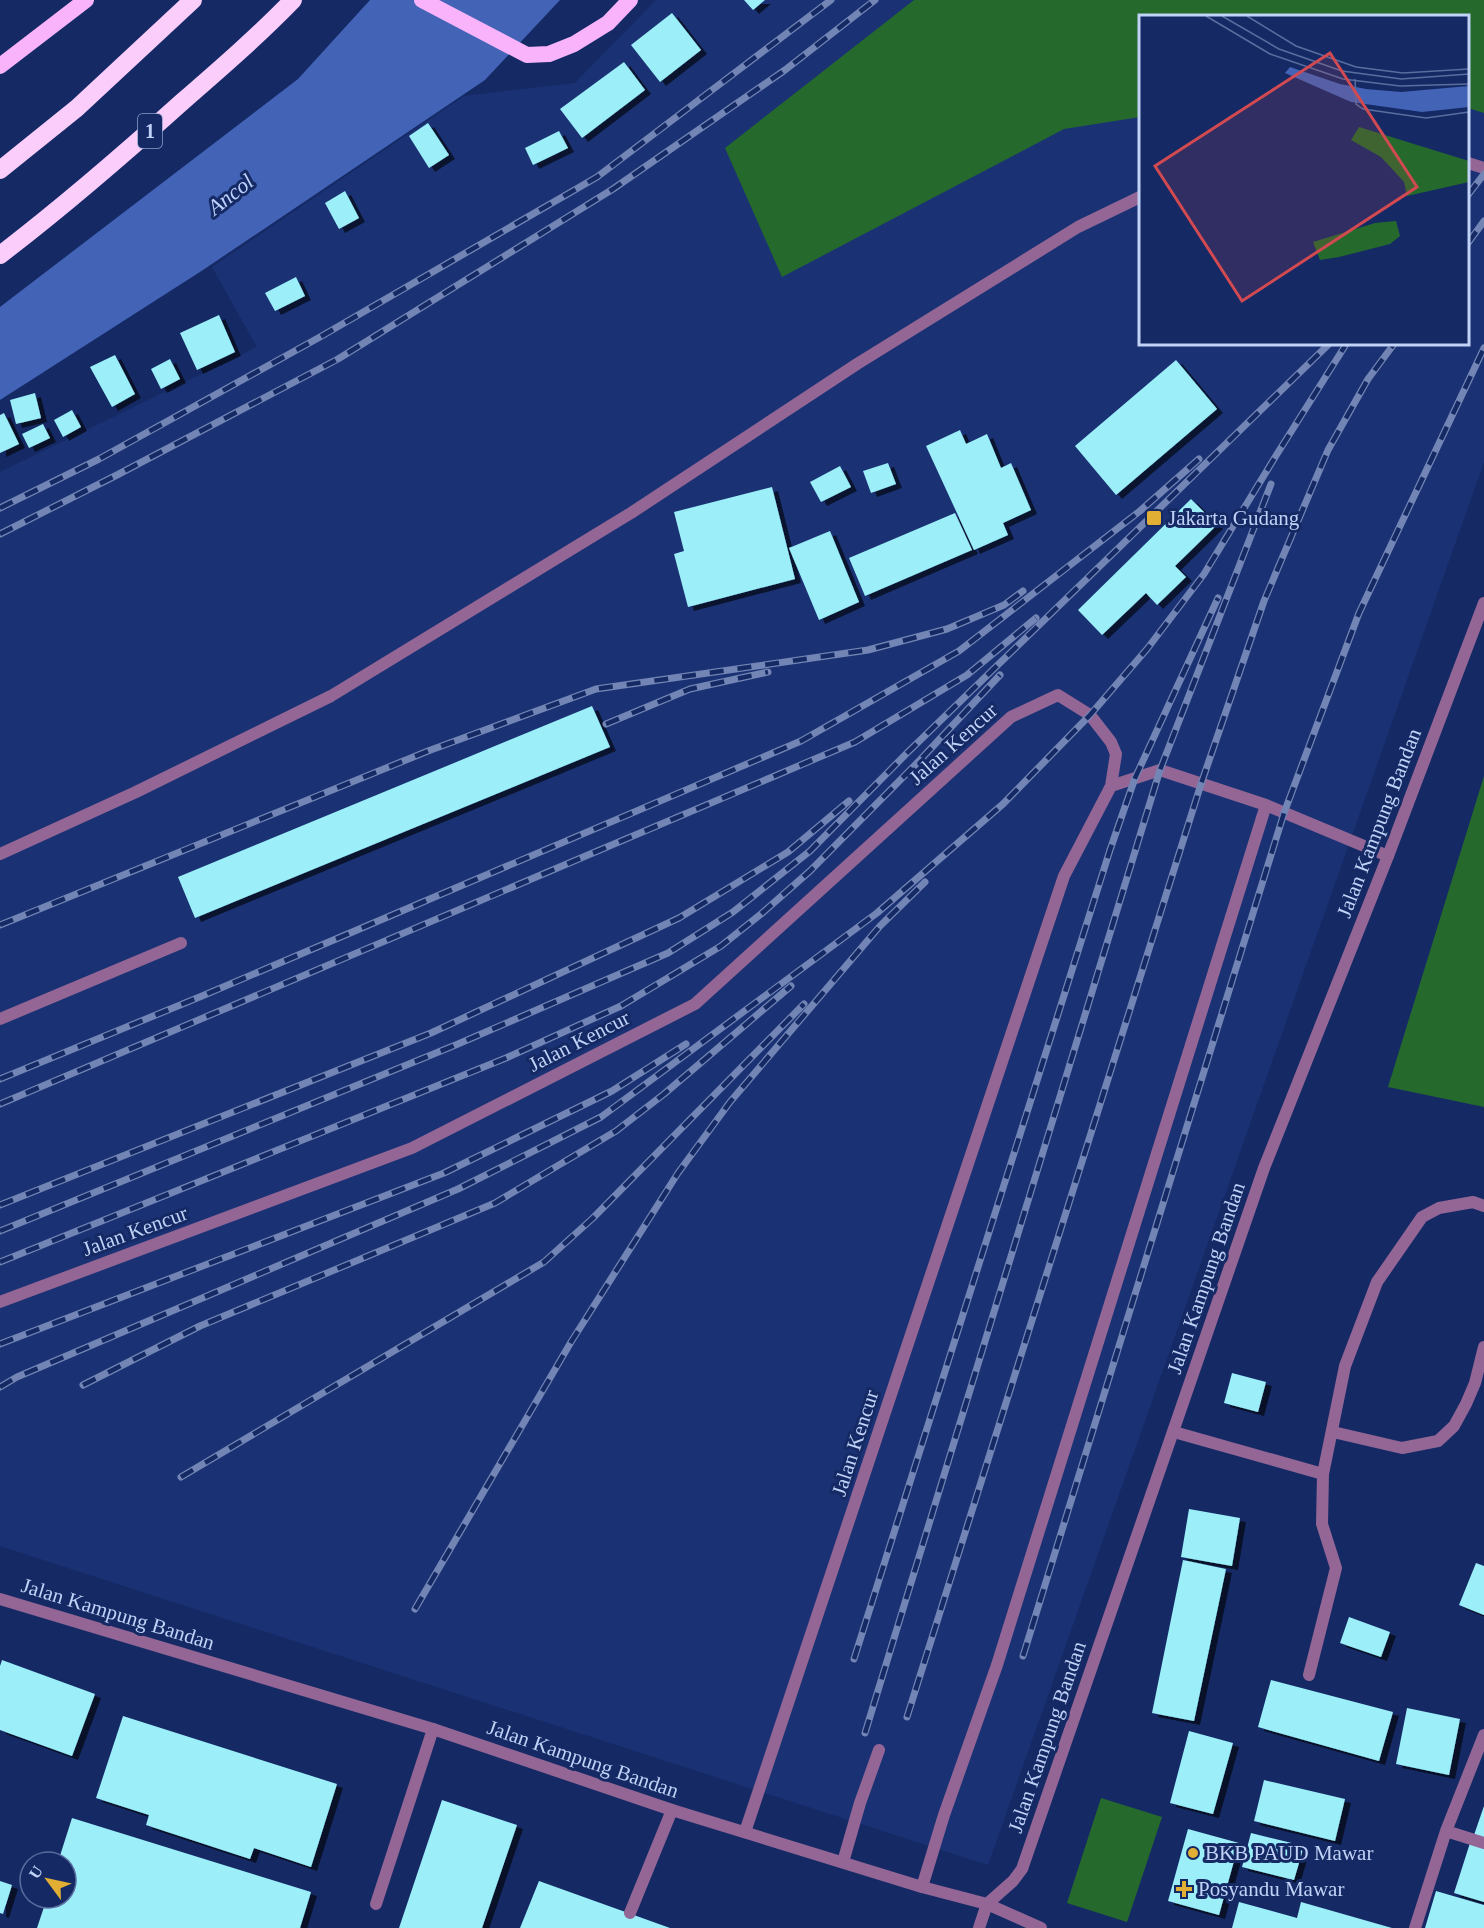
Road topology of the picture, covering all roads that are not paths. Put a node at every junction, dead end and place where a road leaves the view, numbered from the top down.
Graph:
1 (86, 0) edge
2 (193, 0) edge
3 (293, 0) edge
4 (422, 0) edge
5 (630, 0) edge
6 (0, 66) edge
7 (1469, 164) edge
8 (1484, 168) edge
9 (0, 170) edge
10 (1139, 197) edge
11 (0, 255) edge
12 (1484, 603) edge
13 (1111, 786) junction
14 (1266, 805) junction
15 (0, 854) edge
16 (1388, 856) junction
17 (181, 943) dead end
18 (0, 1019) edge
19 (1484, 1206) edge
20 (0, 1302) edge
21 (1484, 1347) edge
22 (1174, 1432) junction
23 (1333, 1432) junction
24 (1323, 1474) junction
25 (0, 1599) edge
26 (1310, 1675) dead end
27 (433, 1728) junction
28 (1484, 1735) edge
29 (879, 1750) dead end
30 (672, 1810) junction
31 (1446, 1831) junction
32 (745, 1832) junction
33 (1484, 1843) edge
34 (843, 1862) junction
35 (922, 1887) junction
36 (376, 1904) dead end
37 (987, 1904) junction
38 (630, 1914) dead end
39 (979, 1928) edge
40 (1041, 1928) edge
41 (1415, 1928) edge

1 - 6 highway
2 - 9 highway
3 - 11 highway, 1
4 - 5 highway
7 - 8 street
10 - 15 street
12 - 16 street, Jalan Kampung Bandan
13 - 14 street
13 - 20 street, Jalan Kencur
13 - 32 street, Jalan Kencur
14 - 16 street
14 - 35 street
16 - 22 street, Jalan Kampung Bandan
17 - 18 street
19 - 23 street
21 - 23 street
22 - 24 street
22 - 37 street, Jalan Kampung Bandan
23 - 24 street
24 - 26 street
25 - 27 street, Jalan Kampung Bandan
27 - 30 street, Jalan Kampung Bandan
27 - 36 street
28 - 31 street
29 - 34 street
30 - 32 street, Jalan Kampung Bandan
30 - 38 street
31 - 33 street
31 - 41 street
32 - 34 street, Jalan Kampung Bandan
34 - 35 street, Jalan Kampung Bandan
35 - 37 street, Jalan Kampung Bandan
37 - 39 street
37 - 40 street

